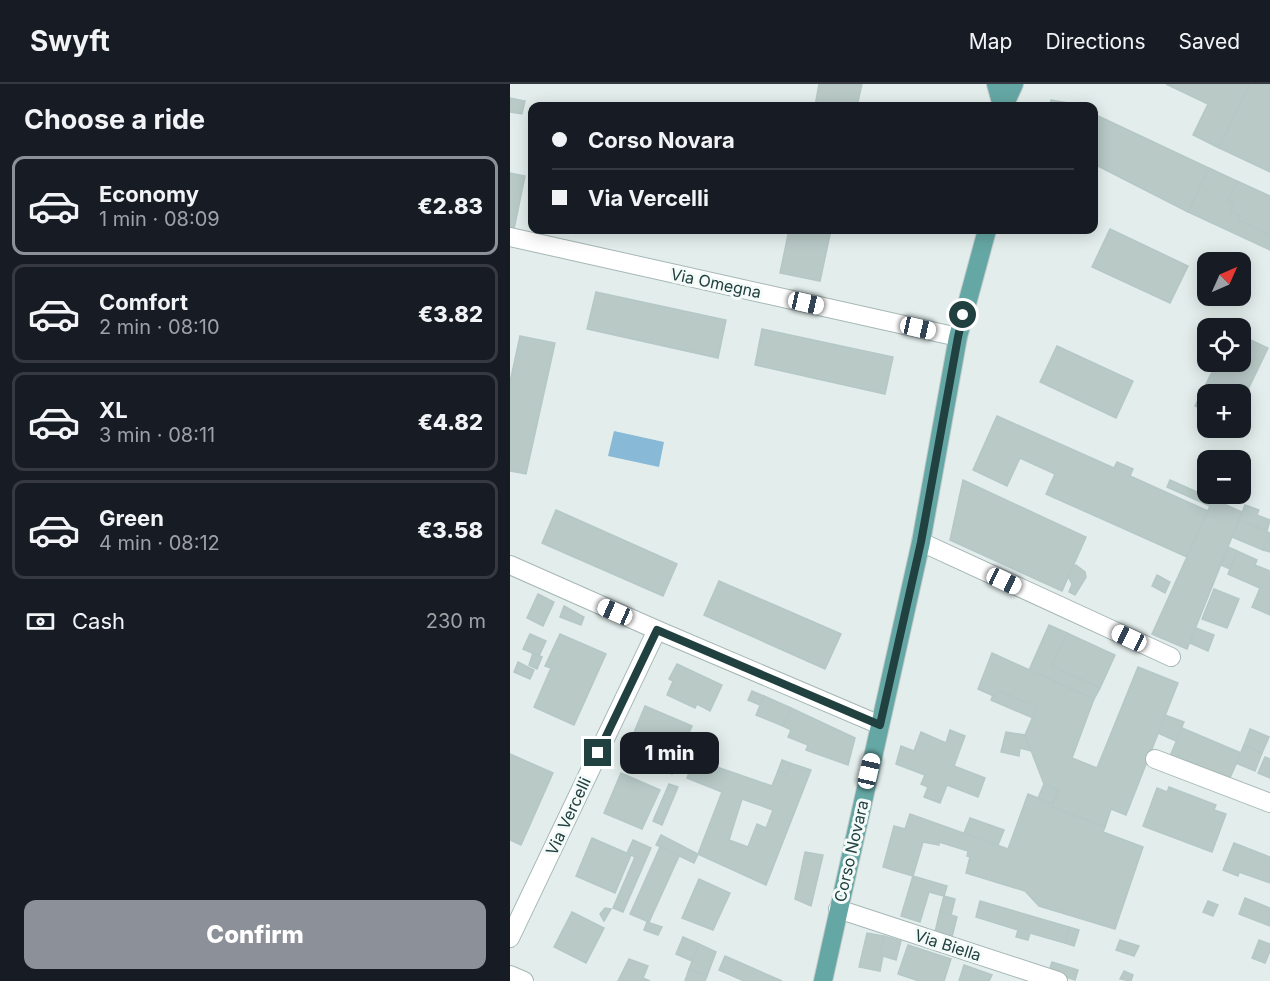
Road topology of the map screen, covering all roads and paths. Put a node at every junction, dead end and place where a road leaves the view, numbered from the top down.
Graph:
1 (996, 84) edge
2 (1014, 84) edge
3 (1002, 102) edge
4 (1005, 102) edge
5 (986, 234) edge
6 (510, 237) edge
7 (958, 337) junction
8 (921, 542) junction
9 (510, 565) edge
10 (657, 630) junction
11 (1171, 657) dead end
12 (880, 725) junction
13 (1155, 759) dead end
14 (1270, 803) edge
15 (838, 909) junction
16 (510, 938) edge
17 (510, 975) edge
18 (524, 981) edge
19 (822, 981) edge
20 (1058, 981) edge

1 - 3 main road
2 - 4 main road
5 - 7 main road, Corso Novara
6 - 7 street, Via Omegna
7 - 8 main road, Corso Novara
8 - 11 street
8 - 12 main road, Corso Novara
9 - 10 street
10 - 12 street
10 - 16 street, Via Vercelli
12 - 15 main road, Corso Novara
13 - 14 street
15 - 19 main road, Corso Novara
15 - 20 street, Via Biella
17 - 18 street

